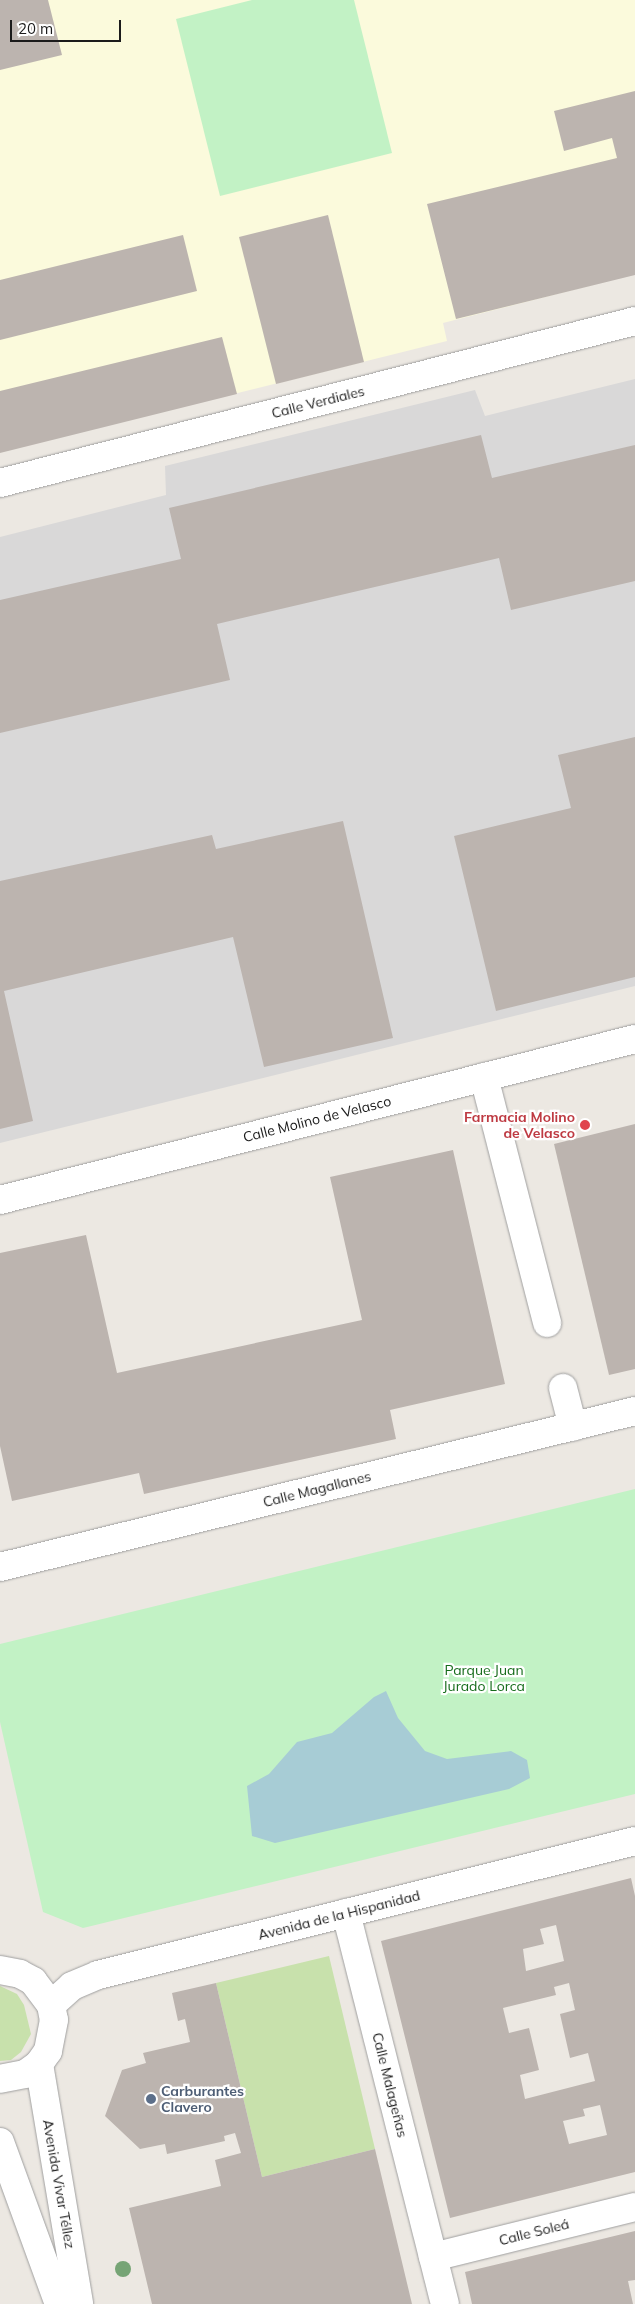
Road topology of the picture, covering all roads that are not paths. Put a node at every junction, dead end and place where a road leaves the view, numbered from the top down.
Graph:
1 (635, 321) edge
2 (0, 483) edge
3 (635, 1039) edge
4 (484, 1077) junction
5 (0, 1200) edge
6 (547, 1323) dead end
7 (563, 1388) dead end
8 (635, 1412) edge
9 (573, 1427) junction
10 (0, 1567) edge
11 (635, 1841) edge
12 (346, 1913) junction
13 (2, 1963) edge
14 (51, 2005) junction
15 (39, 2064) junction
16 (0, 2079) edge
17 (0, 2142) edge
18 (635, 2207) edge
19 (433, 2258) junction
20 (59, 2304) edge
21 (80, 2304) edge
22 (445, 2304) edge

1 - 2 street, Calle Verdiales
3 - 4 street, Calle Molino de Velasco
4 - 5 street, Calle Molino de Velasco
4 - 6 street
7 - 9 street
8 - 9 street, Calle Magallanes
9 - 10 street, Calle Magallanes
11 - 12 street, Avenida de la Hispanidad
12 - 14 street, Avenida de la Hispanidad
12 - 19 street, Calle Malageñas
13 - 14 street
14 - 15 street
15 - 16 street
15 - 21 street, Avenida Vivar Téllez
17 - 20 street
18 - 19 street, Calle Soleá
19 - 22 street, Calle Malageñas

